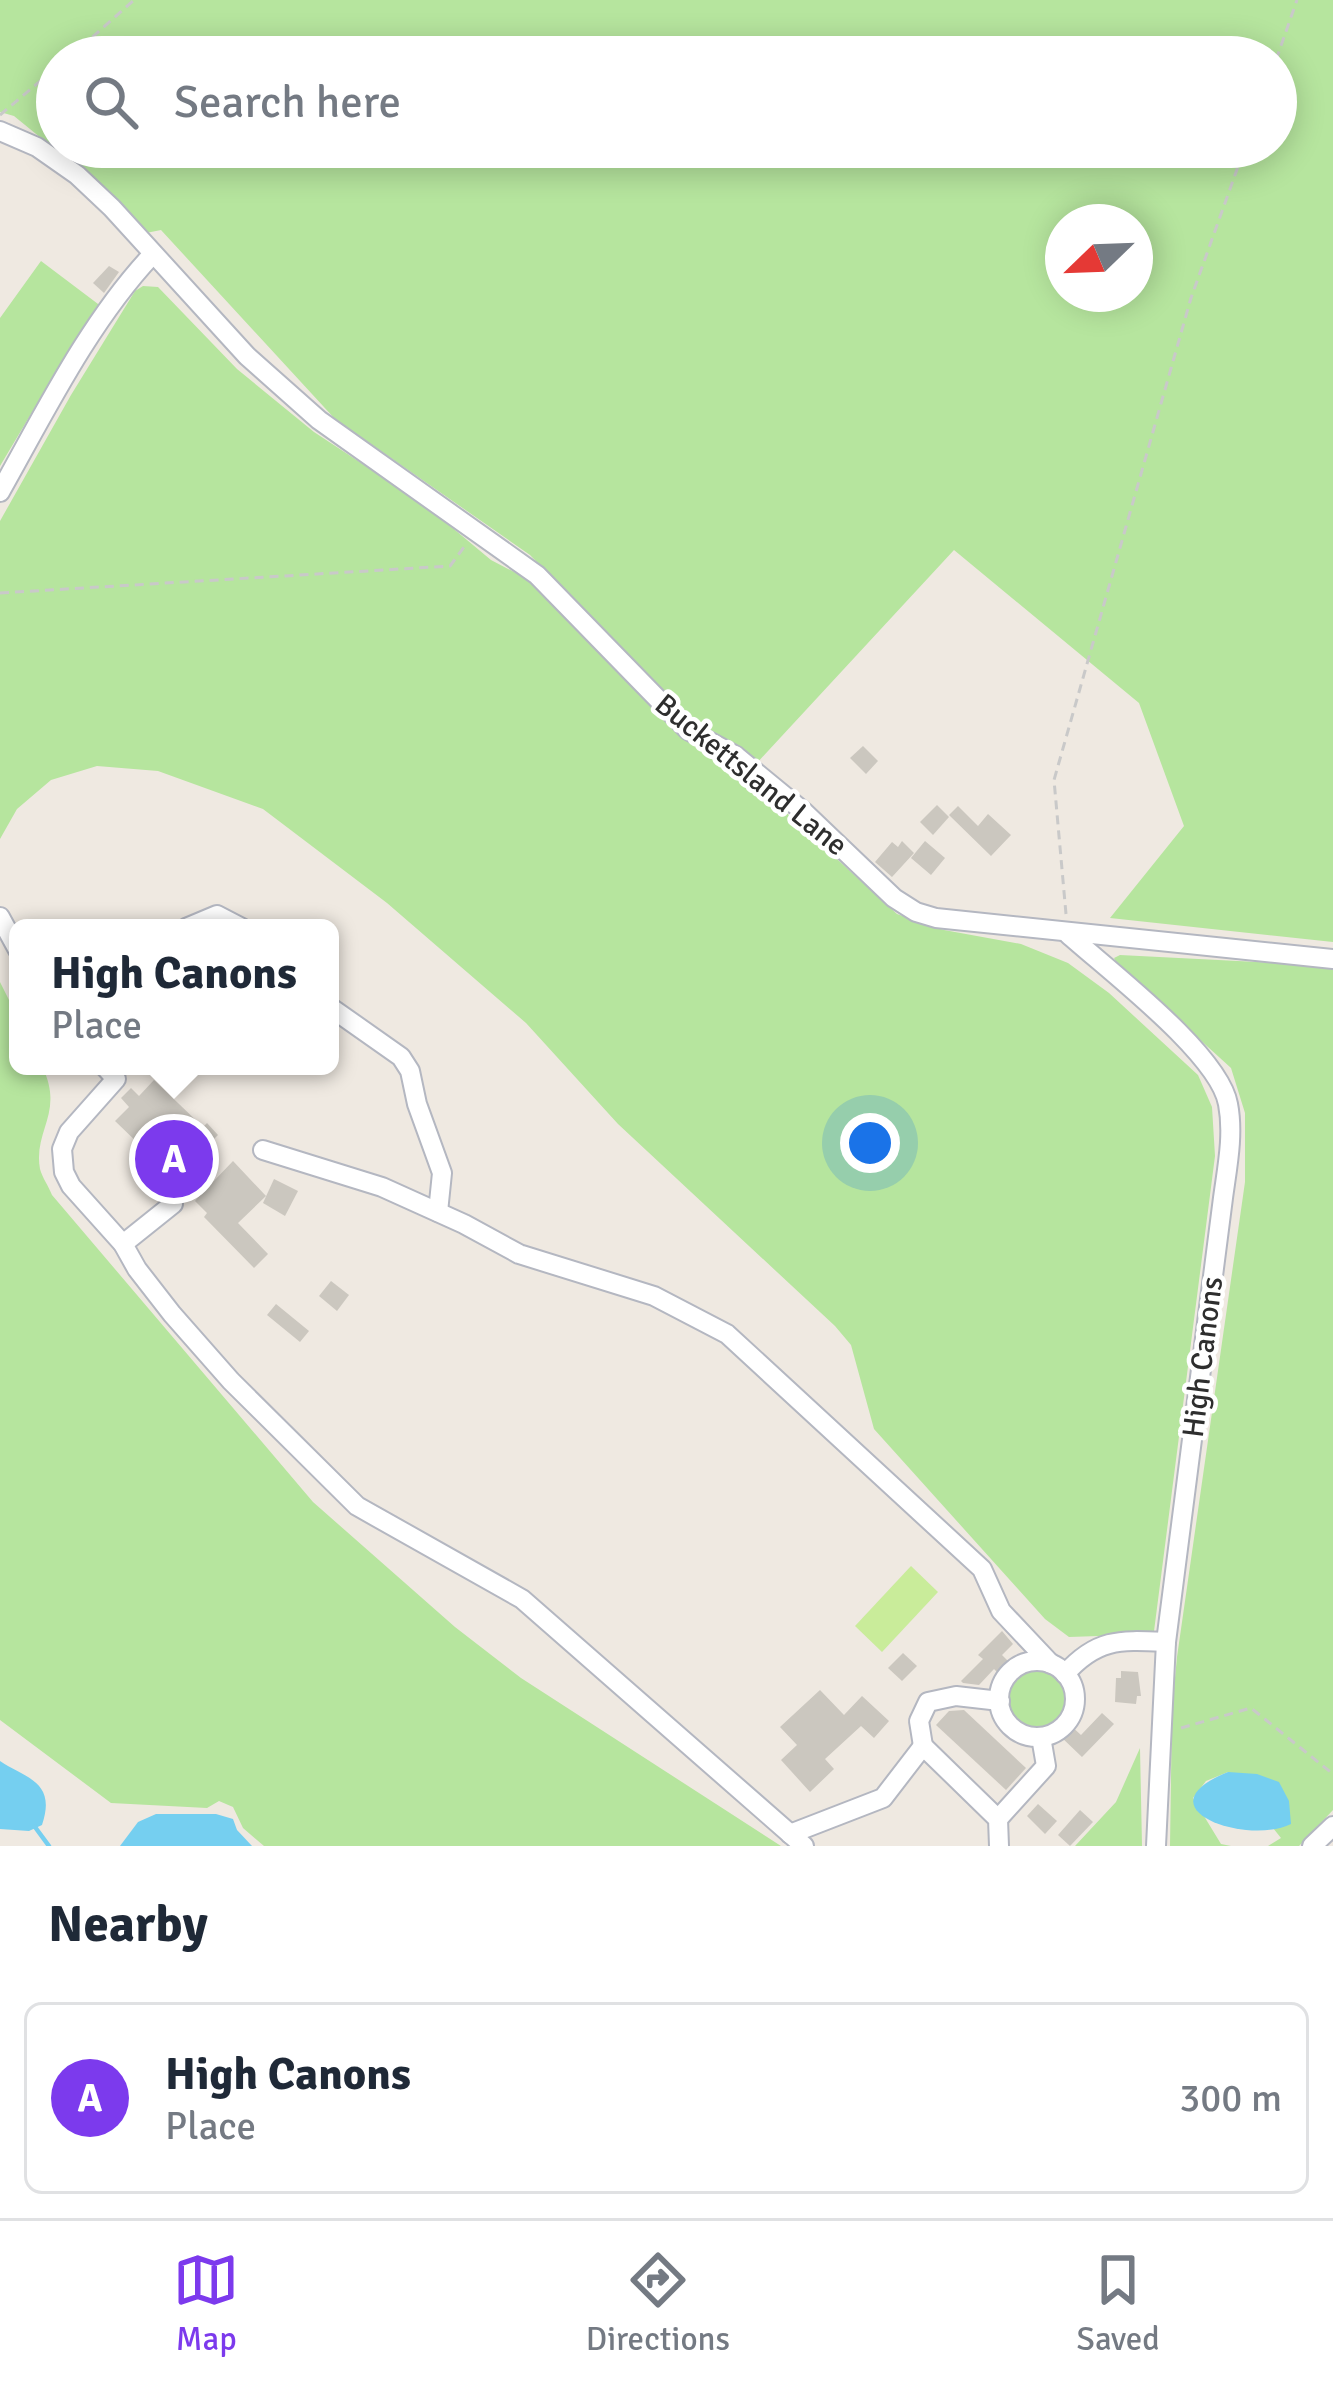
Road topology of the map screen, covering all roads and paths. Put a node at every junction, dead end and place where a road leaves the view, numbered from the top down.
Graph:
1 (134, 0) edge
2 (1298, 0) edge
3 (94, 36) edge
4 (1285, 36) edge
5 (36, 85) edge
6 (0, 115) edge
7 (0, 131) edge
8 (36, 147) edge
9 (67, 168) edge
10 (1237, 168) edge
11 (152, 255) junction
12 (0, 492) edge
13 (476, 532) junction
14 (0, 593) edge
15 (1068, 934) junction
16 (1333, 958) edge
17 (339, 1013) edge
18 (112, 1075) edge
19 (263, 1150) dead end
20 (173, 1204) dead end
21 (438, 1212) junction
22 (123, 1244) junction
23 (1166, 1642) junction
24 (1058, 1669) junction
25 (1000, 1701) junction
26 (1041, 1737) junction
27 (1158, 1739) junction
28 (923, 1746) junction
29 (1333, 1774) edge
30 (998, 1819) junction
31 (1333, 1826) edge
32 (797, 1840) edge
33 (999, 1846) edge
34 (1156, 1846) edge
35 (1312, 1846) edge

1 - 3 path
2 - 4 path
5 - 6 path
7 - 8 street, Buckettsland Lane
9 - 11 street, Buckettsland Lane
10 - 15 path
11 - 12 street
11 - 13 street, Buckettsland Lane
13 - 14 path
13 - 15 street, Buckettsland Lane
15 - 16 street, Buckettsland Lane
15 - 23 street, High Canons
17 - 21 street
18 - 22 street
19 - 21 street
20 - 22 street
21 - 24 street
22 - 32 street
23 - 24 street
23 - 27 street, High Canons
24 - 25 street
24 - 26 street
25 - 26 street
25 - 28 street
26 - 30 street
27 - 29 path
27 - 34 street, High Canons
28 - 30 street
28 - 32 street
30 - 33 street
31 - 35 street

